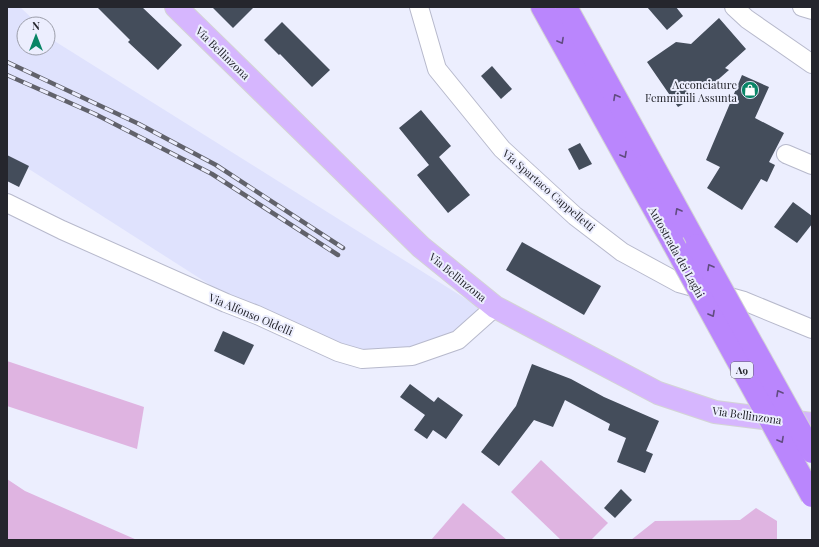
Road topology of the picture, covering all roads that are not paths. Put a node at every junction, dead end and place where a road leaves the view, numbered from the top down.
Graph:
1 (176, 7) edge
2 (419, 7) edge
3 (542, 7) edge
4 (566, 7) edge
5 (734, 7) edge
6 (802, 7) edge
7 (812, 10) edge
8 (812, 64) edge
9 (786, 154) dead end
10 (812, 165) edge
11 (7, 203) edge
12 (495, 307) junction
13 (812, 329) edge
14 (812, 424) edge
15 (812, 452) edge
16 (812, 496) edge

1 - 12 main road, Via Bellinzona
2 - 13 street, Via Spartaco Cappelletti
3 -> 16 highway, Autostrada dei Laghi / A9, bridge
15 -> 4 highway, Autostrada dei Laghi / A9, bridge
5 - 8 street
6 - 7 street
9 - 10 street
11 - 12 street, Via Alfonso Oldelli
12 - 14 main road, Via Bellinzona

